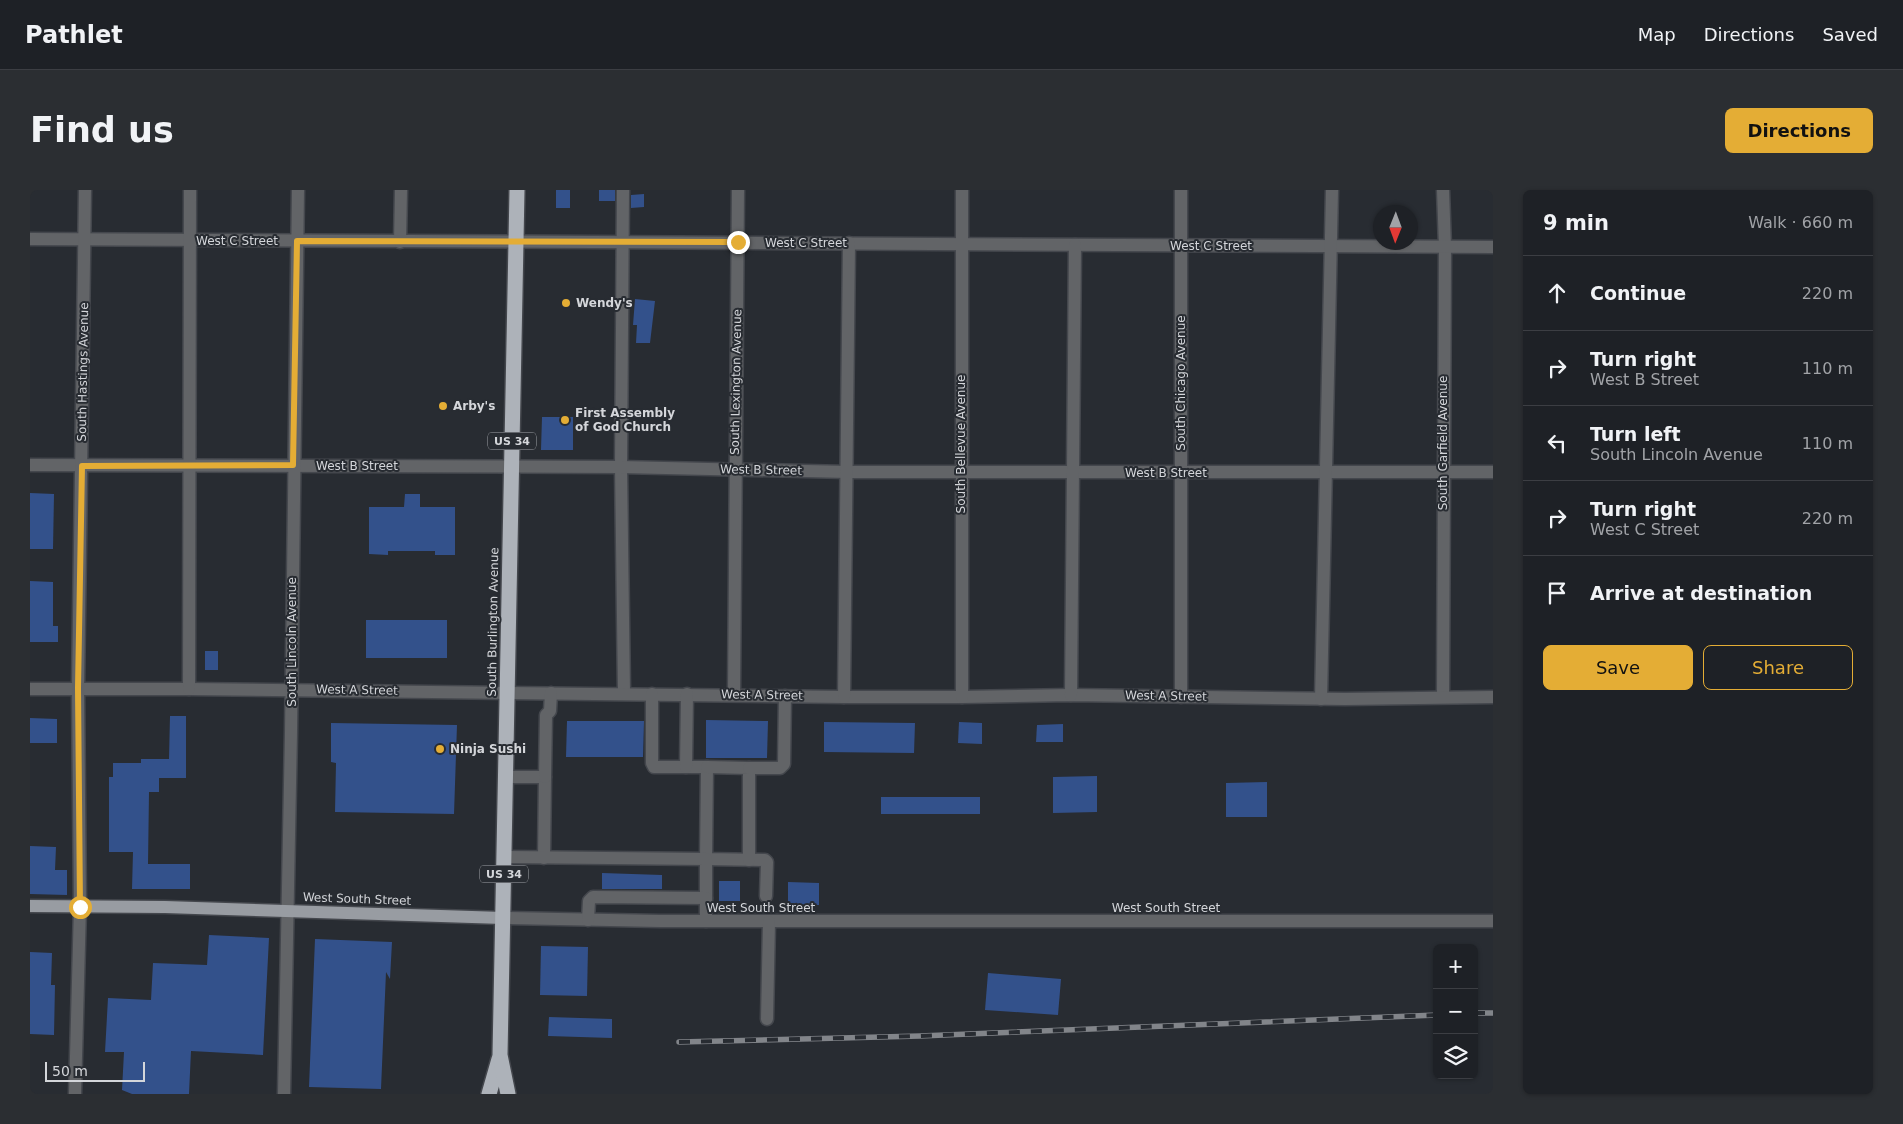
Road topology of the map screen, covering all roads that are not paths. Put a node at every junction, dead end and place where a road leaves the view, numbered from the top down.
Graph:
1 (85, 190) edge
2 (190, 190) edge
3 (298, 190) edge
4 (401, 190) edge
5 (517, 190) edge
6 (623, 190) edge
7 (738, 190) edge
8 (962, 190) edge
9 (1181, 190) edge
10 (1332, 190) edge
11 (1443, 190) edge
12 (30, 240) edge
13 (84, 240) junction
14 (189, 240) junction
15 (297, 241) junction
16 (623, 241) junction
17 (400, 242) junction
18 (738, 242) junction
19 (516, 243) junction
20 (849, 243) junction
21 (962, 244) junction
22 (1075, 245) junction
23 (1180, 246) junction
24 (1331, 247) junction
25 (1445, 247) junction
26 (1493, 247) edge
27 (30, 465) edge
28 (189, 465) junction
29 (293, 465) junction
30 (82, 466) junction
31 (512, 467) junction
32 (621, 467) junction
33 (735, 470) junction
34 (848, 472) junction
35 (961, 472) junction
36 (1443, 472) junction
37 (1493, 472) edge
38 (1073, 473) junction
39 (1181, 473) junction
40 (1325, 474) junction
41 (78, 688) junction
42 (189, 688) junction
43 (30, 689) edge
44 (292, 690) junction
45 (507, 692) junction
46 (551, 693) junction
47 (624, 694) junction
48 (652, 694) junction
49 (687, 694) junction
50 (734, 694) junction
51 (1071, 695) junction
52 (785, 696) junction
53 (844, 697) junction
54 (962, 697) junction
55 (1181, 697) junction
56 (1443, 697) junction
57 (1493, 697) edge
58 (1321, 699) junction
59 (686, 767) junction
60 (706, 767) junction
61 (749, 768) junction
62 (505, 777) junction
63 (545, 777) junction
64 (504, 857) junction
65 (544, 858) junction
66 (706, 859) junction
67 (749, 860) junction
68 (766, 896) dead end
69 (706, 898) junction
70 (30, 906) edge
71 (80, 907) junction
72 (288, 910) junction
73 (503, 918) junction
74 (588, 920) junction
75 (706, 921) junction
76 (1493, 921) edge
77 (769, 922) junction
78 (767, 1019) dead end
79 (500, 1055) junction
80 (75, 1094) edge
81 (284, 1094) edge
82 (489, 1094) edge
83 (508, 1094) edge

1 - 13 street, South Hastings Avenue
2 - 14 street
3 - 15 street, South Lincoln Avenue
4 - 17 street
5 - 19 highway, South Burlington Avenue / US 34
6 - 16 street
7 - 18 street, South Lexington Avenue
8 - 21 street, South Bellevue Avenue
9 - 23 street, South Chicago Avenue
10 - 24 street
11 - 25 street, South Garfield Avenue
12 - 13 street, West C Street
13 - 14 street, West C Street
13 - 30 street, South Hastings Avenue
14 - 15 street, West C Street
14 - 28 street
15 - 17 street, West C Street
15 - 29 street, South Lincoln Avenue
16 - 18 street, West C Street
16 - 19 street, West C Street
16 - 32 street
17 - 19 street, West C Street
18 - 20 street, West C Street
18 - 33 street, South Lexington Avenue
19 - 31 highway, South Burlington Avenue / US 34
20 - 21 street, West C Street
20 - 34 street
21 - 22 street, West C Street
21 - 35 street, South Bellevue Avenue
22 - 23 street, West C Street
22 - 38 street
23 - 24 street, West C Street
23 - 39 street, South Chicago Avenue
24 - 25 street, West C Street
24 - 40 street
25 - 26 street, West C Street
25 - 36 street, South Garfield Avenue
27 - 30 street, West B Street
28 - 29 street, West B Street
28 - 30 street, West B Street
28 - 42 street
29 - 31 street, West B Street
29 - 44 street, South Lincoln Avenue
30 - 41 street, South Hastings Avenue
31 - 32 street, West B Street
31 - 45 highway, South Burlington Avenue / US 34
32 - 33 street, West B Street
32 - 47 street
33 - 34 street, West B Street
33 - 50 street, South Lexington Avenue
34 - 35 street, West B Street
34 - 53 street
35 - 38 street, West B Street
35 - 54 street, South Bellevue Avenue
36 - 37 street, West B Street
36 - 40 street, West B Street
36 - 56 street, South Garfield Avenue
38 - 39 street, West B Street
38 - 51 street
39 - 40 street, West B Street
39 - 55 street, South Chicago Avenue
40 - 58 street
41 - 42 street, West A Street
41 - 43 street, West A Street
41 - 71 street, South Hastings Avenue
42 - 44 street, West A Street
44 - 45 street, West A Street
44 - 72 street, South Lincoln Avenue
45 - 46 street, West A Street
45 - 62 highway, South Burlington Avenue / US 34
46 - 47 street, West A Street
46 - 63 street
47 - 48 street, West A Street
48 - 49 street, West A Street
48 - 59 street
49 - 50 street, West A Street
49 - 59 street
50 - 52 street, West A Street
51 - 54 street, West A Street
51 - 55 street, West A Street
52 - 53 street, West A Street
52 - 61 street
53 - 54 street, West A Street
55 - 58 street, West A Street
56 - 57 street, West A Street
56 - 58 street, West A Street
59 - 60 street
60 - 61 street
60 - 66 street
61 - 67 street
62 - 63 street
62 - 64 highway, South Burlington Avenue / US 34
63 - 65 street
64 - 65 street
64 - 73 highway, South Burlington Avenue / US 34
65 - 66 street
66 - 67 street
66 - 69 street
67 - 68 street
69 - 74 street
69 - 75 street
70 - 71 main road, West South Street
71 - 72 main road, West South Street
71 - 80 street, South Hastings Avenue
72 - 73 main road, West South Street
72 - 81 street, South Lincoln Avenue
73 - 74 street, West South Street
73 - 79 highway, South Burlington Avenue / US 34
74 - 75 street, West South Street
75 - 77 street, West South Street
76 - 77 street, West South Street
77 - 78 street
79 - 82 highway, US 34
79 - 83 highway, US 34

